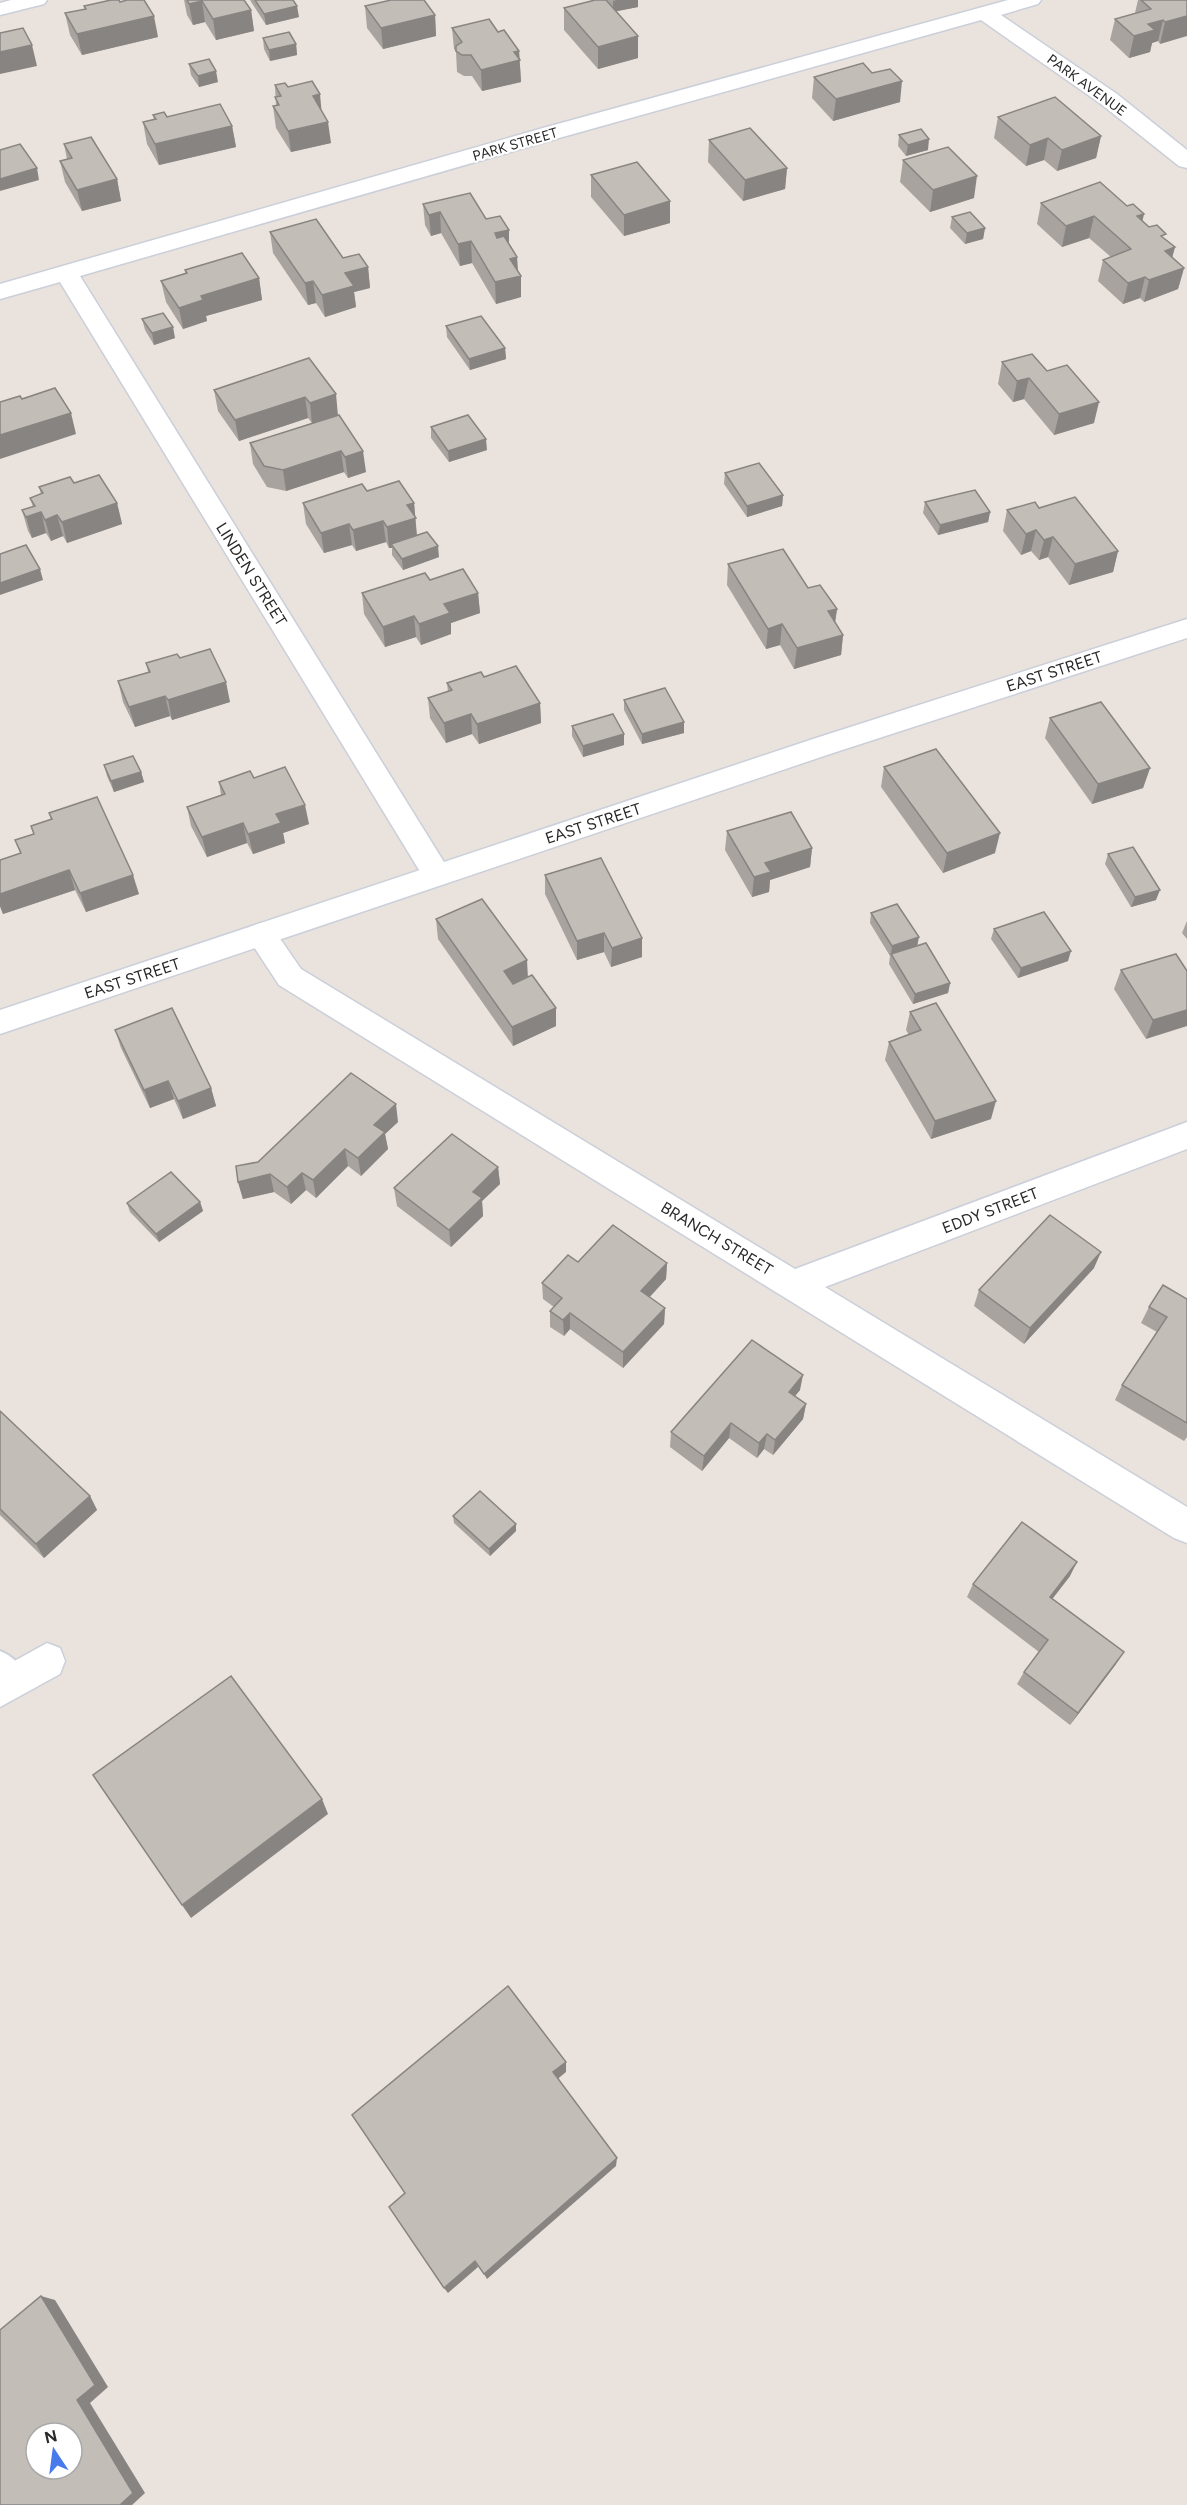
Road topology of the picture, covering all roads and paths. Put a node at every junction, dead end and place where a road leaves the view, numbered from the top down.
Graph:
1 (37, 0) edge
2 (1031, 0) edge
3 (0, 9) edge
4 (984, 13) junction
5 (1187, 161) edge
6 (67, 274) junction
7 (0, 292) edge
8 (1187, 628) edge
9 (437, 875) junction
10 (261, 935) junction
11 (0, 1022) edge
12 (1187, 1135) edge
13 (793, 1284) junction
14 (1187, 1526) edge
15 (47, 1661) dead end
16 (5, 1677) edge

1 - 3 street
2 - 4 street, PARK STREET
4 - 5 street, PARK AVENUE
4 - 6 street, PARK STREET
6 - 7 street, PARK STREET
6 - 9 street, LINDEN STREET
8 - 9 street, EAST STREET
9 - 10 street, EAST STREET
10 - 11 street, EAST STREET
10 - 13 street, BRANCH STREET
12 - 13 street, EDDY STREET
13 - 14 street, BRANCH STREET
15 - 16 street

